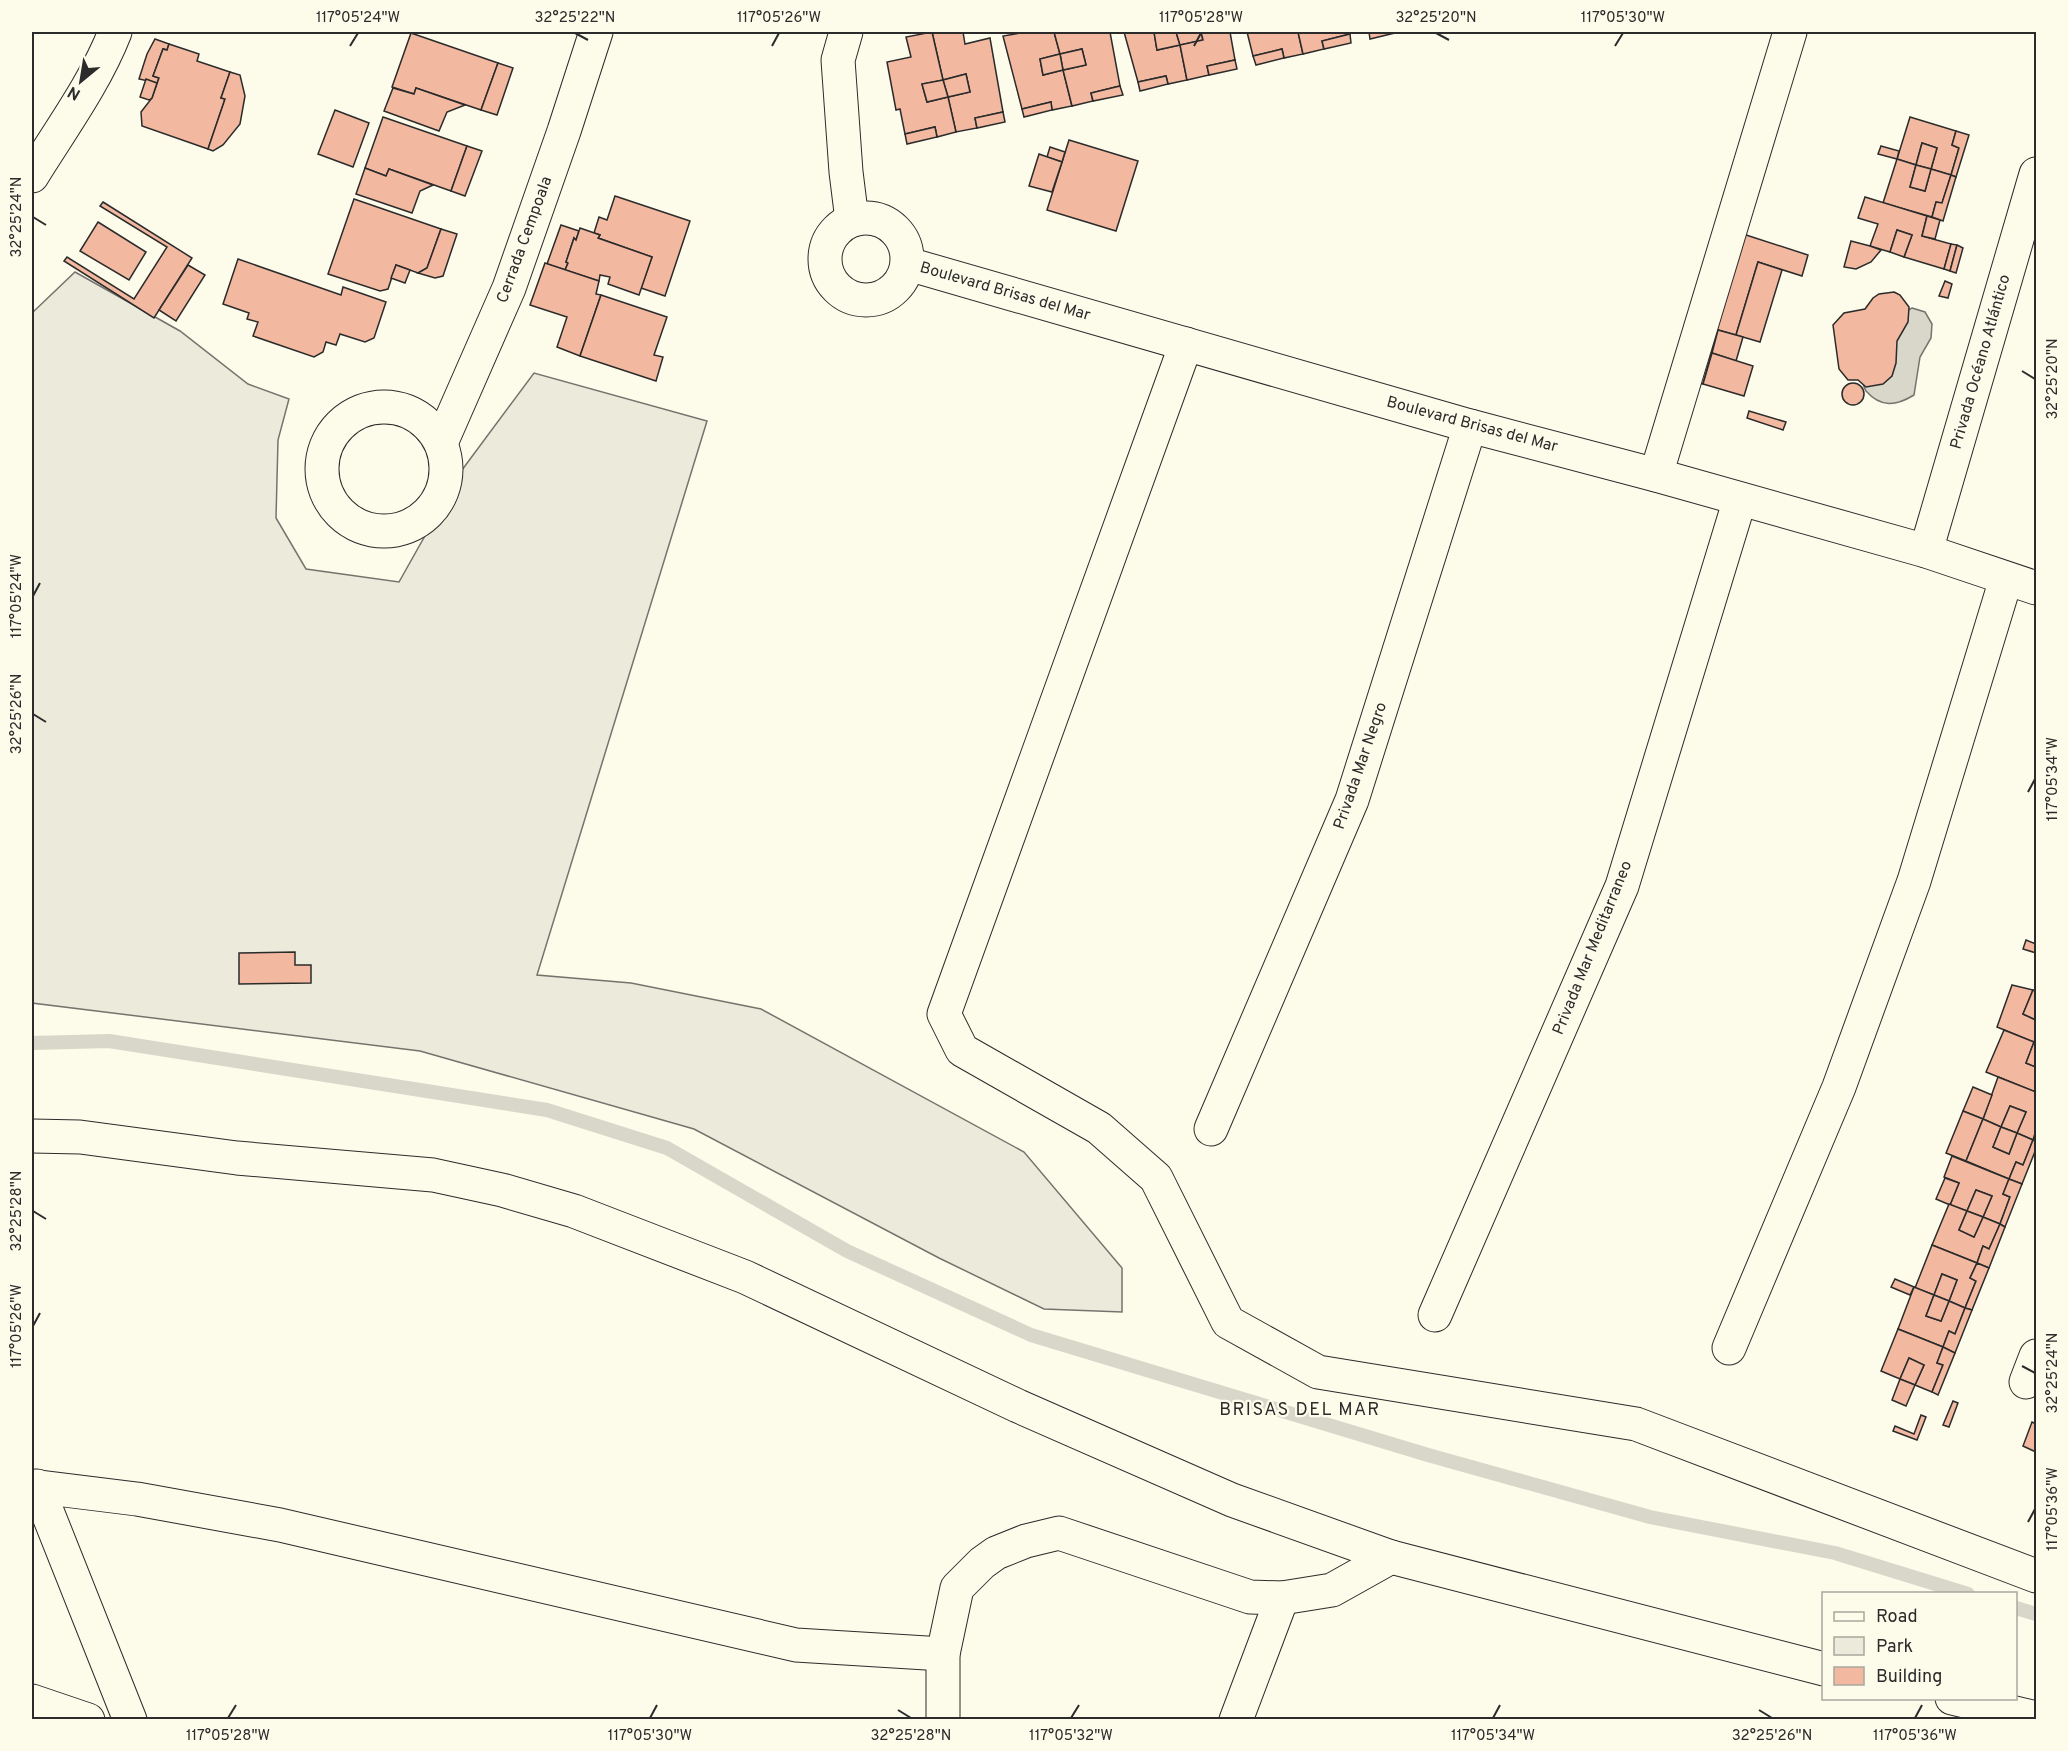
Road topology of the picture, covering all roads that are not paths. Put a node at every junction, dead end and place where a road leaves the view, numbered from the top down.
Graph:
1 (115, 32) edge
2 (596, 32) edge
3 (846, 32) edge
4 (1790, 32) edge
5 (2037, 174) edge
6 (32, 176) edge
7 (852, 220) junction
8 (908, 264) junction
9 (1186, 344) junction
10 (1470, 426) junction
11 (441, 442) dead end
12 (1656, 475) junction
13 (1740, 499) junction
14 (1926, 551) junction
15 (2021, 583) edge
16 (1211, 1129) dead end
17 (32, 1136) edge
18 (1435, 1315) dead end
19 (1729, 1348) dead end
20 (34, 1486) edge
21 (1391, 1557) junction
22 (2037, 1576) edge
23 (1282, 1598) junction
24 (943, 1654) junction
25 (1822, 1668) edge
26 (1960, 1700) edge
27 (32, 1701) edge
28 (2037, 1718) edge
29 (88, 1719) edge
30 (130, 1719) edge
31 (943, 1719) edge
32 (1236, 1719) edge

1 - 6 street
2 - 11 street, Cerrada Cempoala
3 - 7 street
4 - 12 street
5 - 14 street, Privada Océano Atlántico
7 - 8 street
7 - 8 street
8 - 9 street, Boulevard Brisas del Mar
9 - 10 street, Boulevard Brisas del Mar
9 - 22 street
10 - 12 street, Boulevard Brisas del Mar
10 - 16 street, Privada Mar Negro
12 - 13 street, Boulevard Brisas del Mar
13 - 14 street, Boulevard Brisas del Mar
13 - 18 street, Privada Mar Meditarraneo
14 - 15 street, Boulevard Brisas del Mar
15 - 19 street
17 - 21 street
20 - 24 street
20 - 30 street
21 - 23 street
21 - 25 street
23 - 24 street
23 - 32 street
24 - 31 street
26 - 28 street
27 - 29 street

